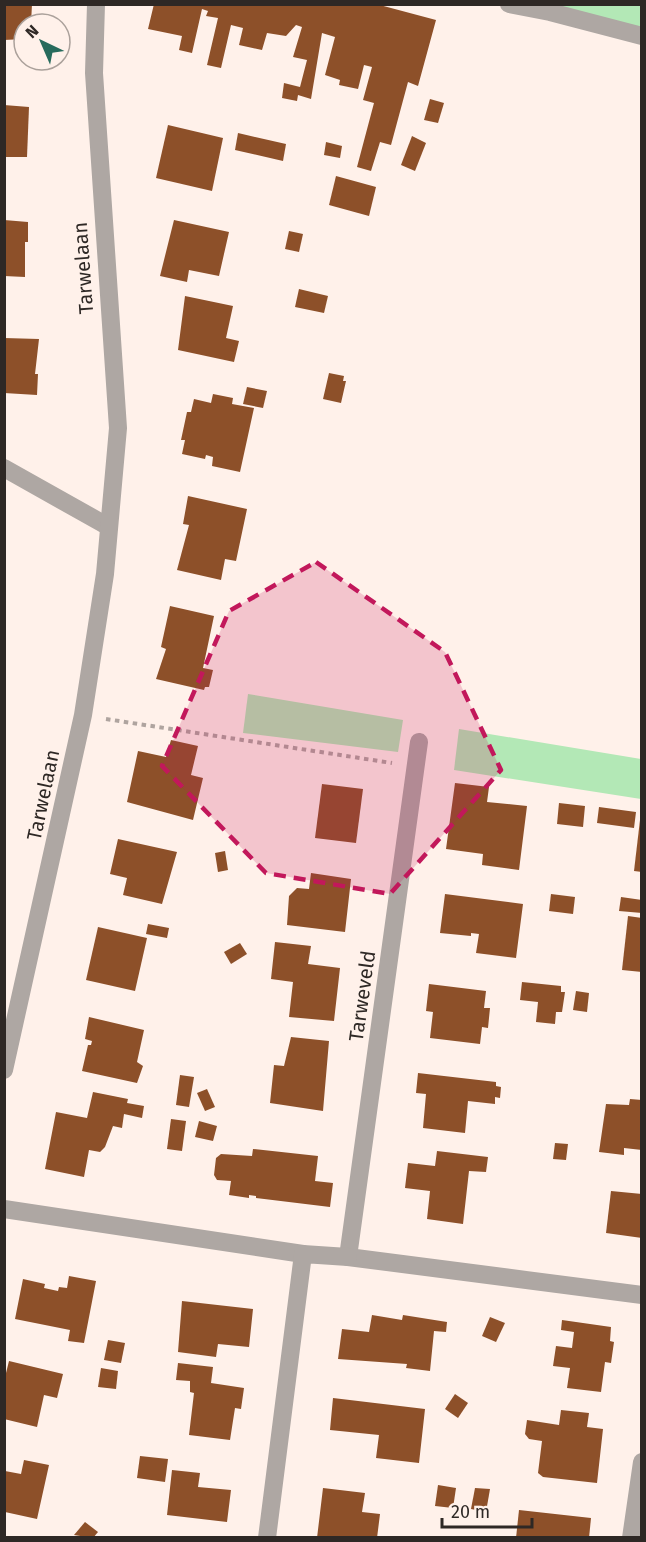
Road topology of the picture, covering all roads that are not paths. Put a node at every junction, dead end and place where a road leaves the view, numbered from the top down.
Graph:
1 (96, 4) edge
2 (509, 4) edge
3 (642, 36) edge
4 (4, 468) edge
5 (109, 527) junction
6 (419, 742) dead end
7 (4, 1070) edge
8 (4, 1209) edge
9 (303, 1254) junction
10 (348, 1257) junction
11 (642, 1295) edge
12 (642, 1462) edge
13 (267, 1538) edge
14 (631, 1538) edge

1 - 5 street, Tarwelaan
2 - 3 street
4 - 5 street
5 - 7 street, Tarwelaan
6 - 10 street, Tarweveld
8 - 9 street
9 - 10 street
9 - 13 street
10 - 11 street
12 - 14 street

